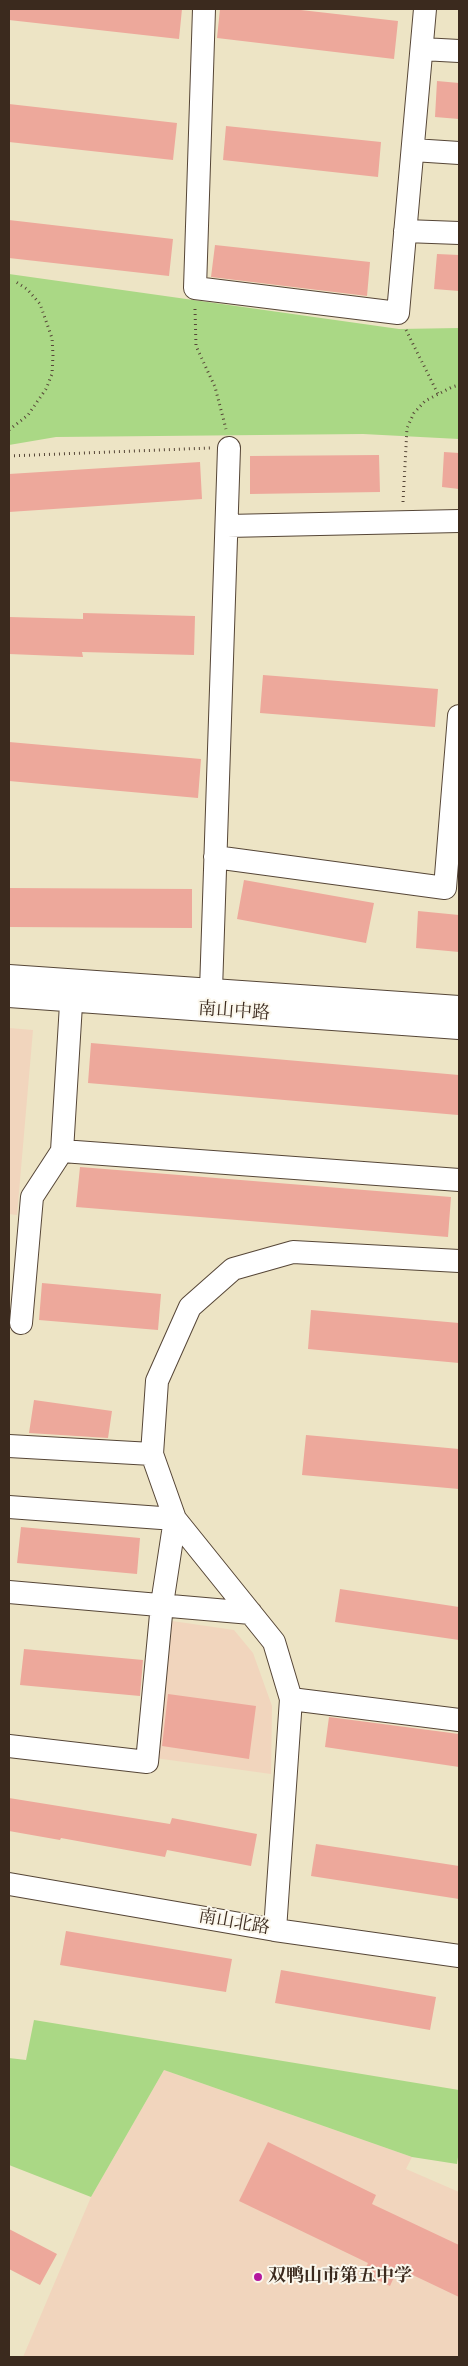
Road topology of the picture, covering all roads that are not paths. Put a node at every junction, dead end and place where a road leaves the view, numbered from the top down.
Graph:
1 (204, 9) edge
2 (425, 9) edge
3 (422, 48) junction
4 (459, 51) edge
5 (413, 150) junction
6 (459, 153) edge
7 (406, 231) junction
8 (459, 233) edge
9 (230, 448) road end
10 (459, 521) edge
11 (227, 526) junction
12 (459, 716) edge
13 (215, 857) junction
14 (9, 976) edge
15 (210, 990) junction
16 (71, 991) junction
17 (9, 996) edge
18 (459, 1007) edge
19 (459, 1028) edge
20 (62, 1151) junction
21 (459, 1180) edge
22 (459, 1246) edge
23 (459, 1261) edge
24 (21, 1322) dead end
25 (9, 1446) edge
26 (152, 1454) junction
27 (9, 1507) edge
28 (174, 1519) junction
29 (9, 1592) edge
30 (162, 1604) junction
31 (251, 1613) junction
32 (290, 1699) junction
33 (459, 1720) edge
34 (9, 1746) edge
35 (9, 1884) edge
36 (275, 1930) junction
37 (459, 1956) edge

1 - 7 street
2 - 3 street
3 - 4 street
3 - 5 street
5 - 6 street
5 - 7 street
7 - 8 street
9 - 11 street
10 - 11 street
11 - 13 street
12 - 13 street
13 - 15 street
14 - 16 street, 南山中路
15 - 16 street, 南山中路
15 - 18 street, 南山中路
16 - 17 street, 南山中路
16 - 19 street, 南山中路
16 - 20 street
20 - 21 street
20 - 24 street
22 - 23 street
23 - 26 street
25 - 26 street
26 - 28 street
27 - 28 street
28 - 30 street
28 - 31 street
29 - 30 street
30 - 31 street
30 - 34 street
31 - 32 street
32 - 33 street
32 - 36 street
35 - 36 street, 南山北路
36 - 37 street, 南山北路

